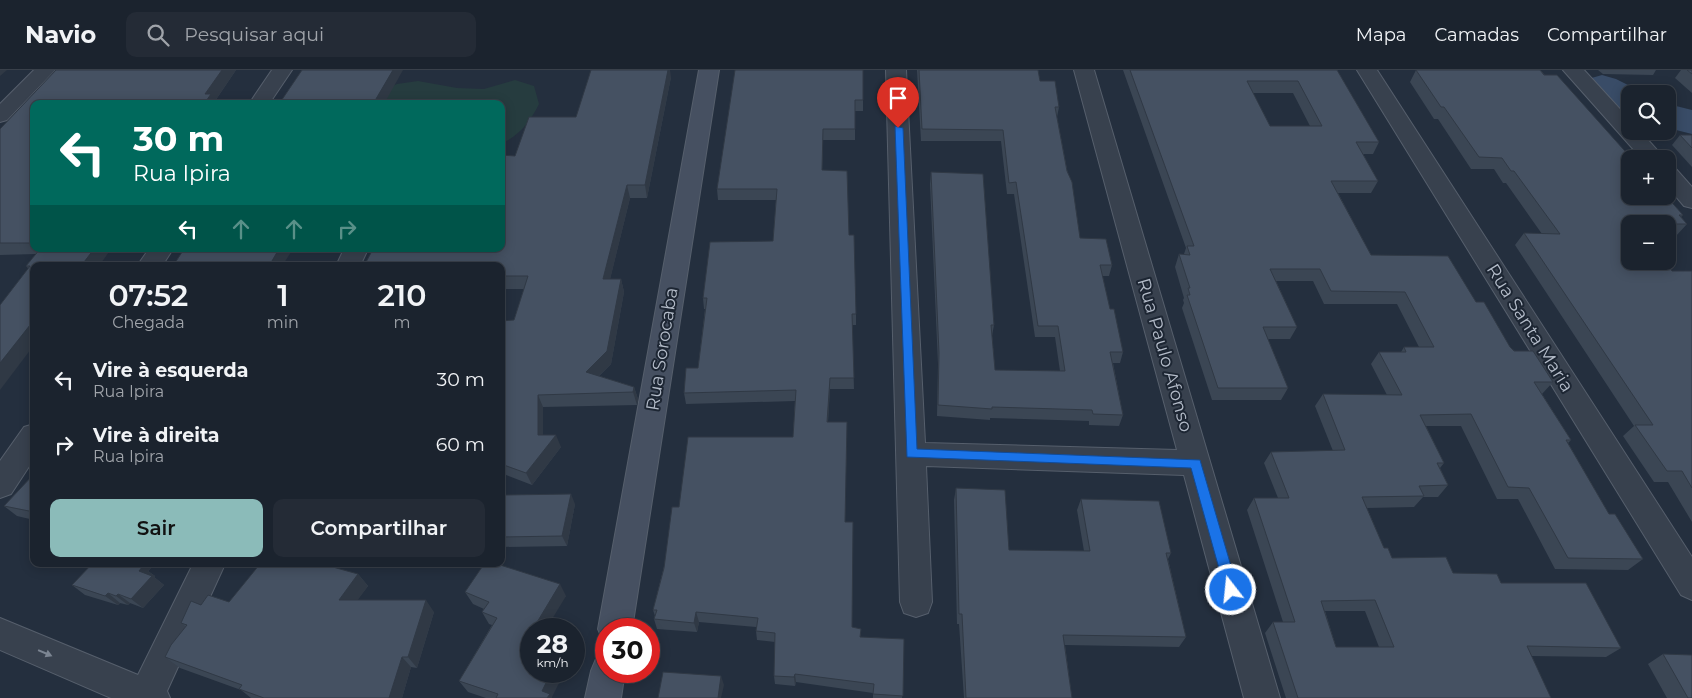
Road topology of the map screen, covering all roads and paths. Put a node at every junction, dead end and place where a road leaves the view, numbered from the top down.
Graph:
1 (46, 70) edge
2 (282, 70) edge
3 (709, 70) edge
4 (896, 70) edge
5 (1084, 70) edge
6 (1367, 70) edge
7 (1573, 70) edge
8 (262, 100) edge
9 (0, 116) edge
10 (1646, 150) edge
11 (1676, 183) edge
12 (1692, 201) edge
13 (30, 441) edge
14 (912, 454) junction
15 (1195, 464) junction
16 (0, 485) edge
17 (208, 567) edge
18 (1688, 574) edge
19 (916, 602) dead end
20 (617, 618) edge
21 (0, 634) edge
22 (606, 683) edge
23 (150, 697) edge
24 (603, 698) edge
25 (1262, 698) edge

1 - 9 street
2 - 8 street
3 - 20 main road, Rua Sorocaba
4 - 14 street
5 - 15 street, Rua Paulo Afonso
6 - 18 street, Rua Santa Maria
7 - 10 street
11 - 12 street
13 - 16 street
14 - 15 street
14 - 19 street
15 - 25 street, Rua Paulo Afonso
17 - 23 street
21 -> 23 street
22 - 24 main road

